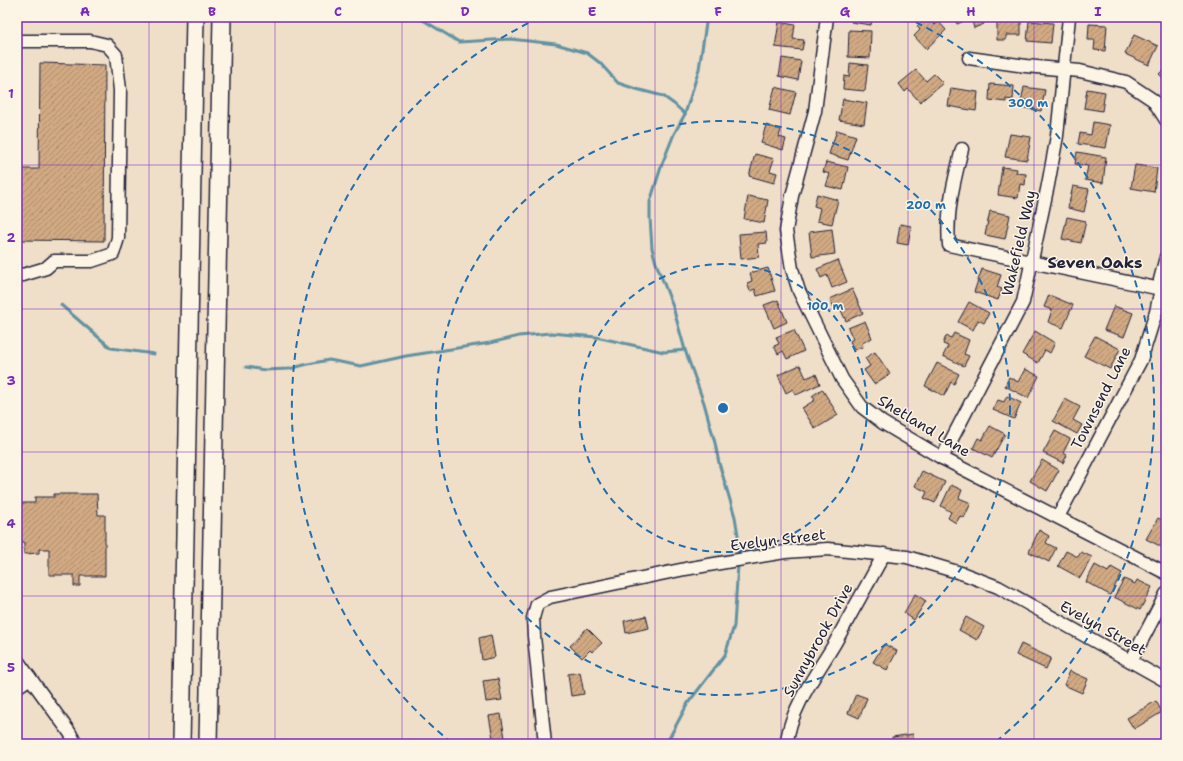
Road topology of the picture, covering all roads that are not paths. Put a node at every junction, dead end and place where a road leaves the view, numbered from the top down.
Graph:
1 (195, 17) edge
2 (222, 17) edge
3 (827, 17) edge
4 (1069, 17) edge
5 (17, 41) edge
6 (969, 58) dead end
7 (1064, 70) junction
8 (1166, 120) edge
9 (962, 149) dead end
10 (1166, 257) edge
11 (1032, 263) junction
12 (17, 274) edge
13 (1163, 290) edge
14 (942, 458) junction
15 (1058, 517) junction
16 (884, 554) junction
17 (1166, 573) edge
18 (1166, 594) edge
19 (17, 660) edge
20 (1131, 661) junction
21 (30, 678) junction
22 (1166, 681) edge
23 (17, 687) edge
24 (76, 744) edge
25 (181, 744) edge
26 (208, 744) edge
27 (546, 744) edge
28 (787, 744) edge

1 - 25 highway
2 - 26 highway
3 - 14 street, Shetland Lane
4 - 7 street, Wakefield Way
5 - 12 street
6 - 7 street
7 - 8 street
7 - 11 street, Wakefield Way
9 - 11 street
10 - 13 street, Townsend Lane
11 - 13 street
11 - 14 street, Wakefield Way
13 - 15 street, Townsend Lane
14 - 15 street, Shetland Lane
15 - 17 street, Shetland Lane
16 - 20 street, Evelyn Street
16 - 27 street, Evelyn Street
16 - 28 street, Sunnybrook Drive
18 - 20 street
19 - 21 street
20 - 22 street, Evelyn Street
21 - 23 street
21 - 24 street

